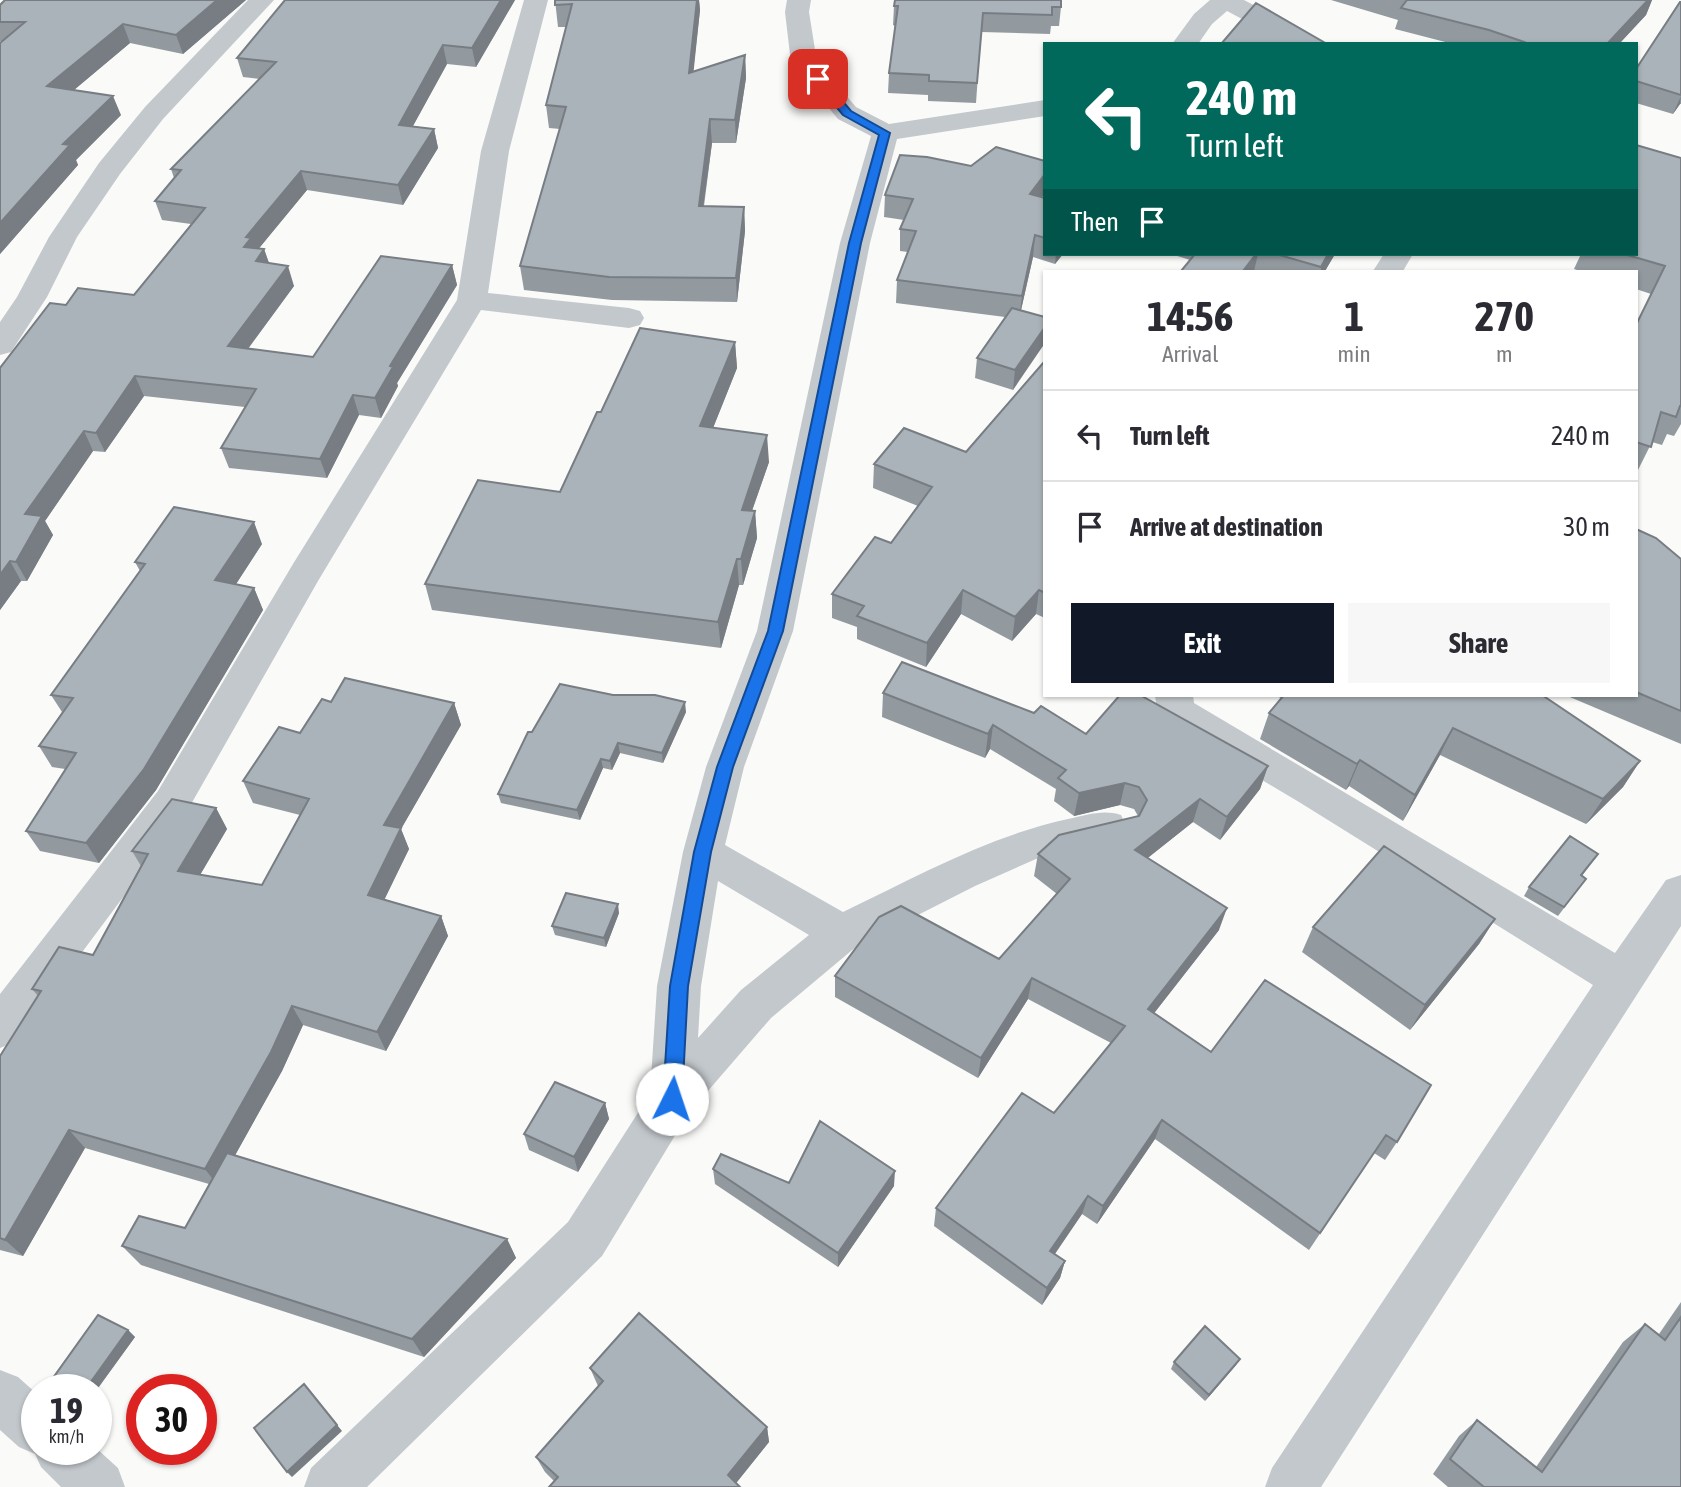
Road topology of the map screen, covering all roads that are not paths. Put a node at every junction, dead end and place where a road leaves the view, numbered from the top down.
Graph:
1 (262, 0) edge
2 (536, 0) edge
3 (799, 0) edge
4 (1227, 0) edge
5 (1187, 42) edge
6 (1305, 42) edge
7 (1043, 108) edge
8 (885, 133) junction
9 (472, 300) junction
10 (629, 318) dead end
11 (0, 345) edge
12 (1174, 697) edge
13 (1119, 824) edge
14 (703, 852) junction
15 (1681, 892) edge
16 (842, 933) junction
17 (1621, 979) junction
18 (0, 1028) edge
19 (672, 1099) junction
20 (0, 1395) edge
21 (21, 1414) edge
22 (76, 1465) edge
23 (99, 1487) edge
24 (330, 1487) edge
25 (1291, 1487) edge

1 - 11 street
2 - 9 street
3 - 8 street
4 - 5 street
4 - 6 street
7 - 8 street
8 - 14 street
9 - 10 street
9 - 18 street
12 - 17 street
13 - 16 street
14 - 16 street
14 - 19 street
15 - 17 street
16 - 19 street
17 - 25 street
19 - 24 street
20 - 21 street
22 - 23 street

